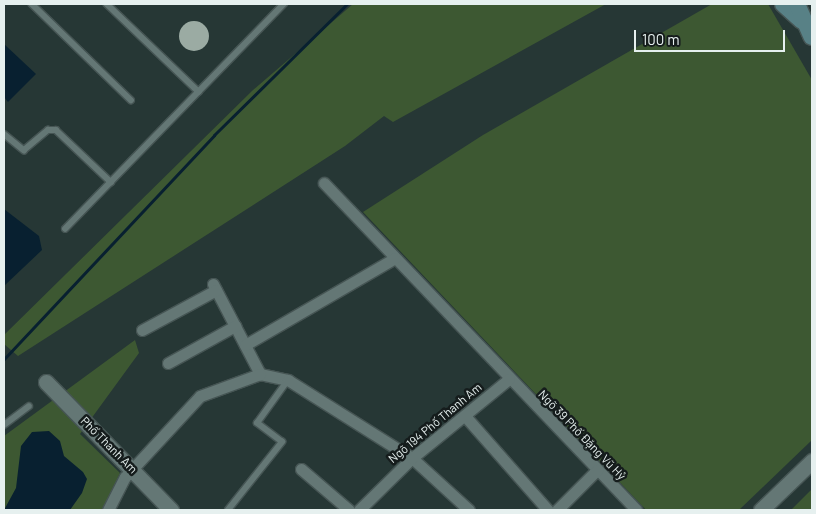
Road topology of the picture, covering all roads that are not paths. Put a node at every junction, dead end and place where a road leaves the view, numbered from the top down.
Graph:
1 (32, 4) edge
2 (107, 4) edge
3 (284, 4) edge
4 (783, 4) edge
5 (797, 4) edge
6 (809, 30) edge
7 (199, 92) junction
8 (131, 100) dead end
9 (4, 134) edge
10 (111, 182) junction
11 (324, 183) dead end
12 (65, 229) dead end
13 (395, 258) junction
14 (235, 326) junction
15 (142, 330) dead end
16 (244, 345) junction
17 (168, 363) dead end
18 (260, 374) junction
19 (508, 379) junction
20 (288, 380) junction
21 (46, 382) dead end
22 (28, 406) dead end
23 (465, 416) junction
24 (4, 425) edge
25 (412, 458) junction
26 (812, 461) edge
27 (301, 469) dead end
28 (135, 470) junction
29 (597, 470) junction
30 (108, 510) edge
31 (171, 510) edge
32 (228, 510) edge
33 (350, 510) edge
34 (359, 510) edge
35 (469, 510) edge
36 (548, 510) edge
37 (557, 510) edge
38 (636, 510) edge
39 (761, 510) edge

1 - 8 lane
2 - 7 lane
3 - 7 lane
4 - 6 main road
5 - 6 main road
7 - 10 lane
9 - 10 lane
10 - 12 lane
11 - 13 street, Ngõ 39 Phố Đặng Vũ Hỷ
13 - 16 street
13 - 19 street, Ngõ 39 Phố Đặng Vũ Hỷ
14 - 15 street
14 - 16 street
14 - 17 street
16 - 18 street
18 - 20 street
18 - 28 street
19 - 23 street, Ngõ 194 Phố Thanh Am
19 - 29 street, Ngõ 39 Phố Đặng Vũ Hỷ
20 - 25 street
20 - 32 lane
21 - 28 street, Phố Thanh Am
22 - 24 lane
23 - 25 street, Ngõ 194 Phố Thanh Am
23 - 36 street
25 - 34 street, Ngõ 194 Phố Thanh Am
25 - 35 street
26 - 39 street
27 - 33 street
28 - 30 street
28 - 31 street, Phố Thanh Am
29 - 37 street
29 - 38 street, Ngõ 39 Phố Đặng Vũ Hỷ

